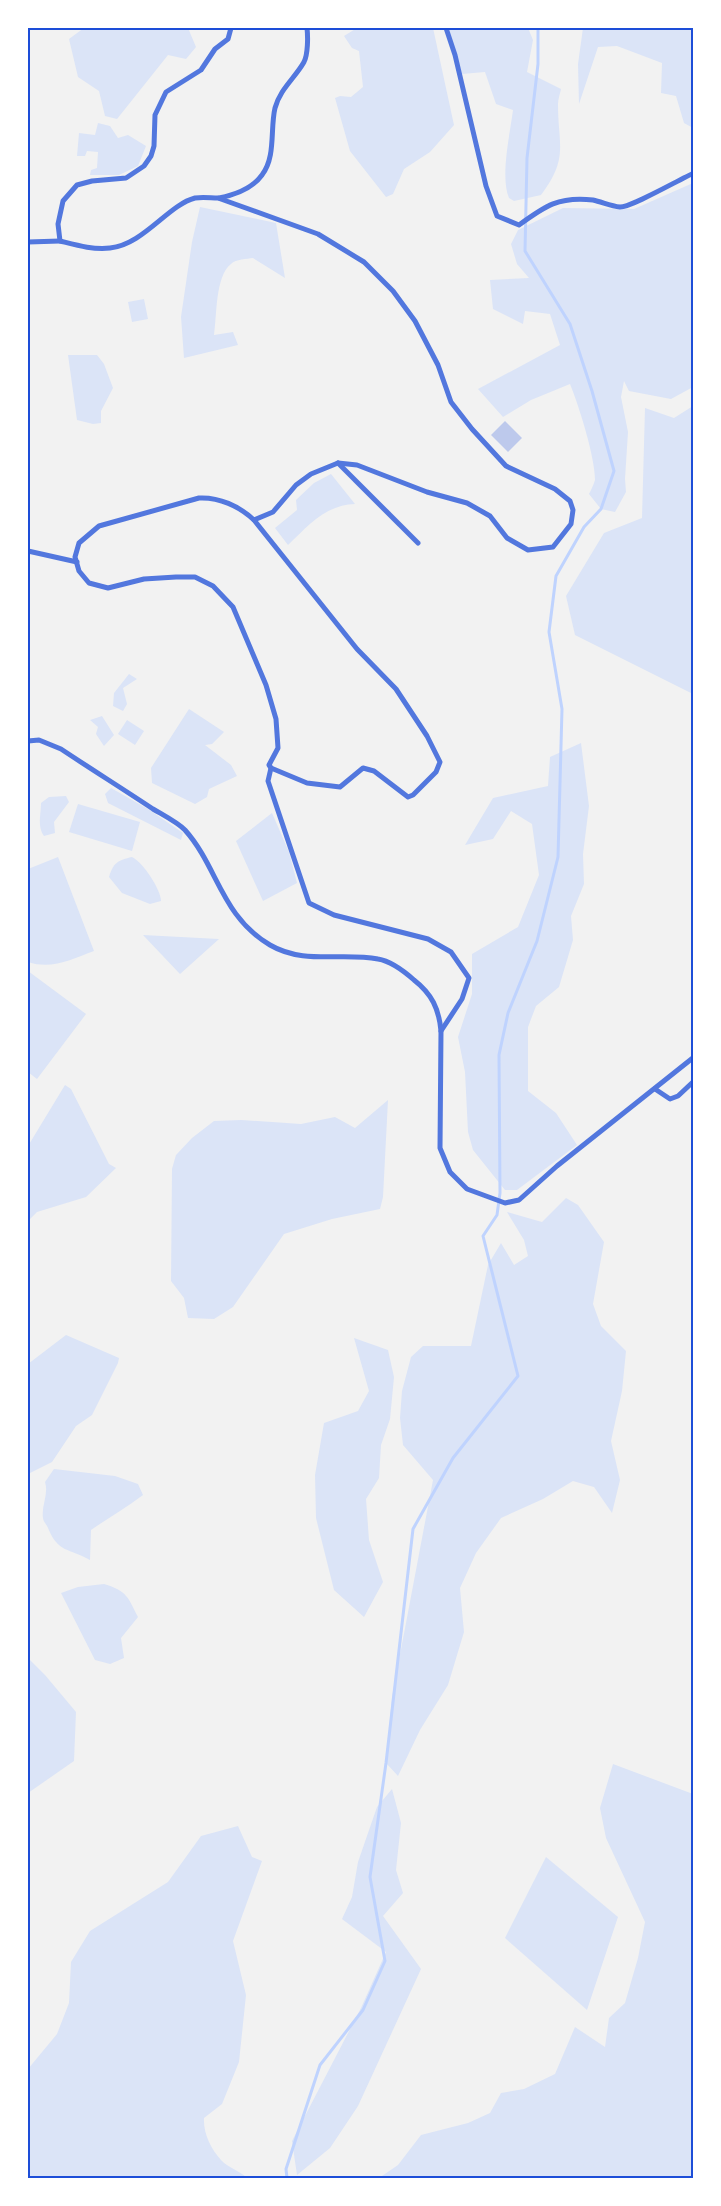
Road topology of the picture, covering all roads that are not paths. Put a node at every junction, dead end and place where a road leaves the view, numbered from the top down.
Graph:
1 (231, 28) edge
2 (307, 28) edge
3 (446, 28) edge
4 (694, 173) edge
5 (218, 198) junction
6 (60, 241) junction
7 (28, 242) edge
8 (338, 462) junction
9 (254, 520) junction
10 (418, 543) dead end
11 (28, 551) edge
12 (77, 562) junction
13 (28, 742) edge
14 (271, 768) junction
15 (441, 1031) junction
16 (694, 1057) edge
17 (694, 1081) edge
18 (655, 1089) junction

1 - 6 street
2 - 5 street
3 - 4 street
5 - 6 street
5 - 8 street
6 - 7 street
8 - 9 street
8 - 10 street
9 - 12 street
9 - 14 street
11 - 12 street
12 - 14 street
13 - 15 street
14 - 15 street
15 - 18 street
16 - 18 street
17 - 18 street

